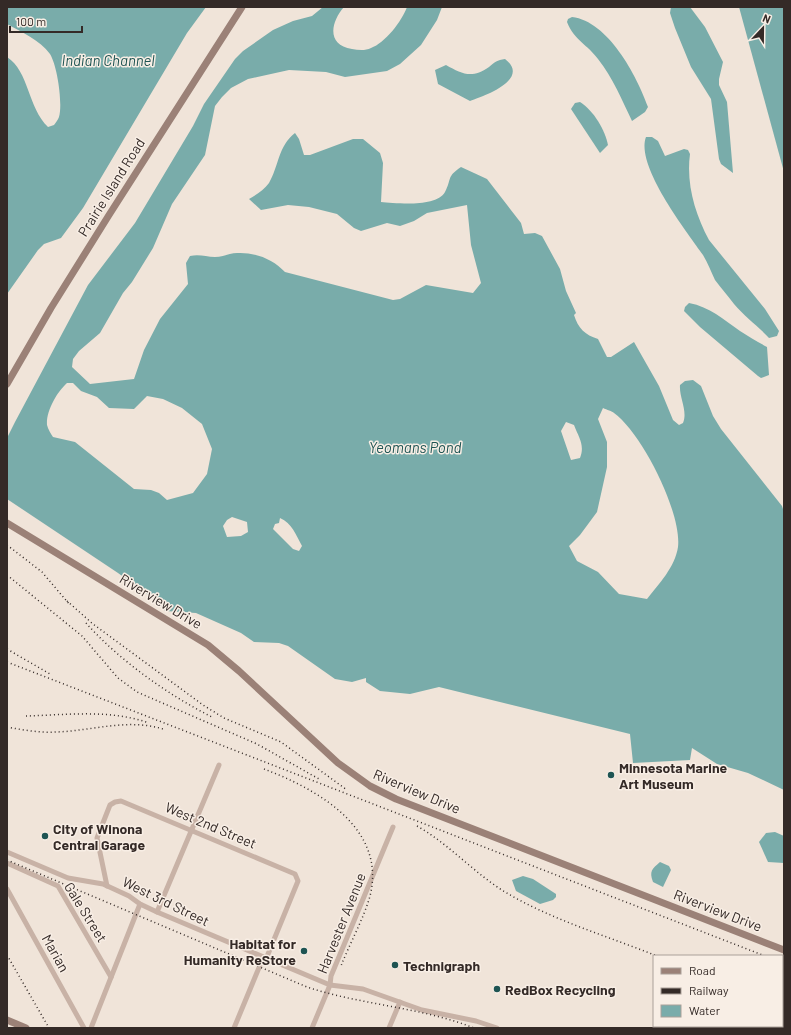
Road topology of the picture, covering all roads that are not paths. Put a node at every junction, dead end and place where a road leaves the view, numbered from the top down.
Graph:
1 (242, 7) edge
2 (7, 384) edge
3 (7, 523) edge
4 (219, 765) dead end
5 (393, 827) dead end
6 (191, 829) junction
7 (7, 852) edge
8 (7, 863) edge
9 (107, 886) junction
10 (7, 889) edge
11 (140, 904) junction
12 (157, 912) junction
13 (784, 950) edge
14 (264, 958) junction
15 (111, 977) junction
16 (330, 985) junction
17 (400, 1002) junction
18 (7, 1020) edge
19 (26, 1028) edge
20 (84, 1028) edge
21 (91, 1028) edge
22 (234, 1028) edge
23 (312, 1028) edge
24 (389, 1028) edge
25 (497, 1028) edge

1 - 2 street, Prairie Island Road
3 - 13 street, Riverview Drive
4 - 6 street
5 - 16 street, Harvester Avenue
6 - 9 street, West 2nd Street
6 - 12 street
6 - 14 street, West 2nd Street
7 - 9 street, West 3rd Street
8 - 15 street, Gale Street
9 - 11 street, West 3rd Street
10 - 20 street, Marian
11 - 12 street, West 3rd Street
11 - 15 street
12 - 14 street, West 3rd Street
14 - 16 street, West 3rd Street
14 - 22 street
15 - 21 street
16 - 17 street, West 3rd Street
16 - 23 street, Harvester Avenue
17 - 24 street
17 - 25 street, West 3rd Street
18 - 19 street

